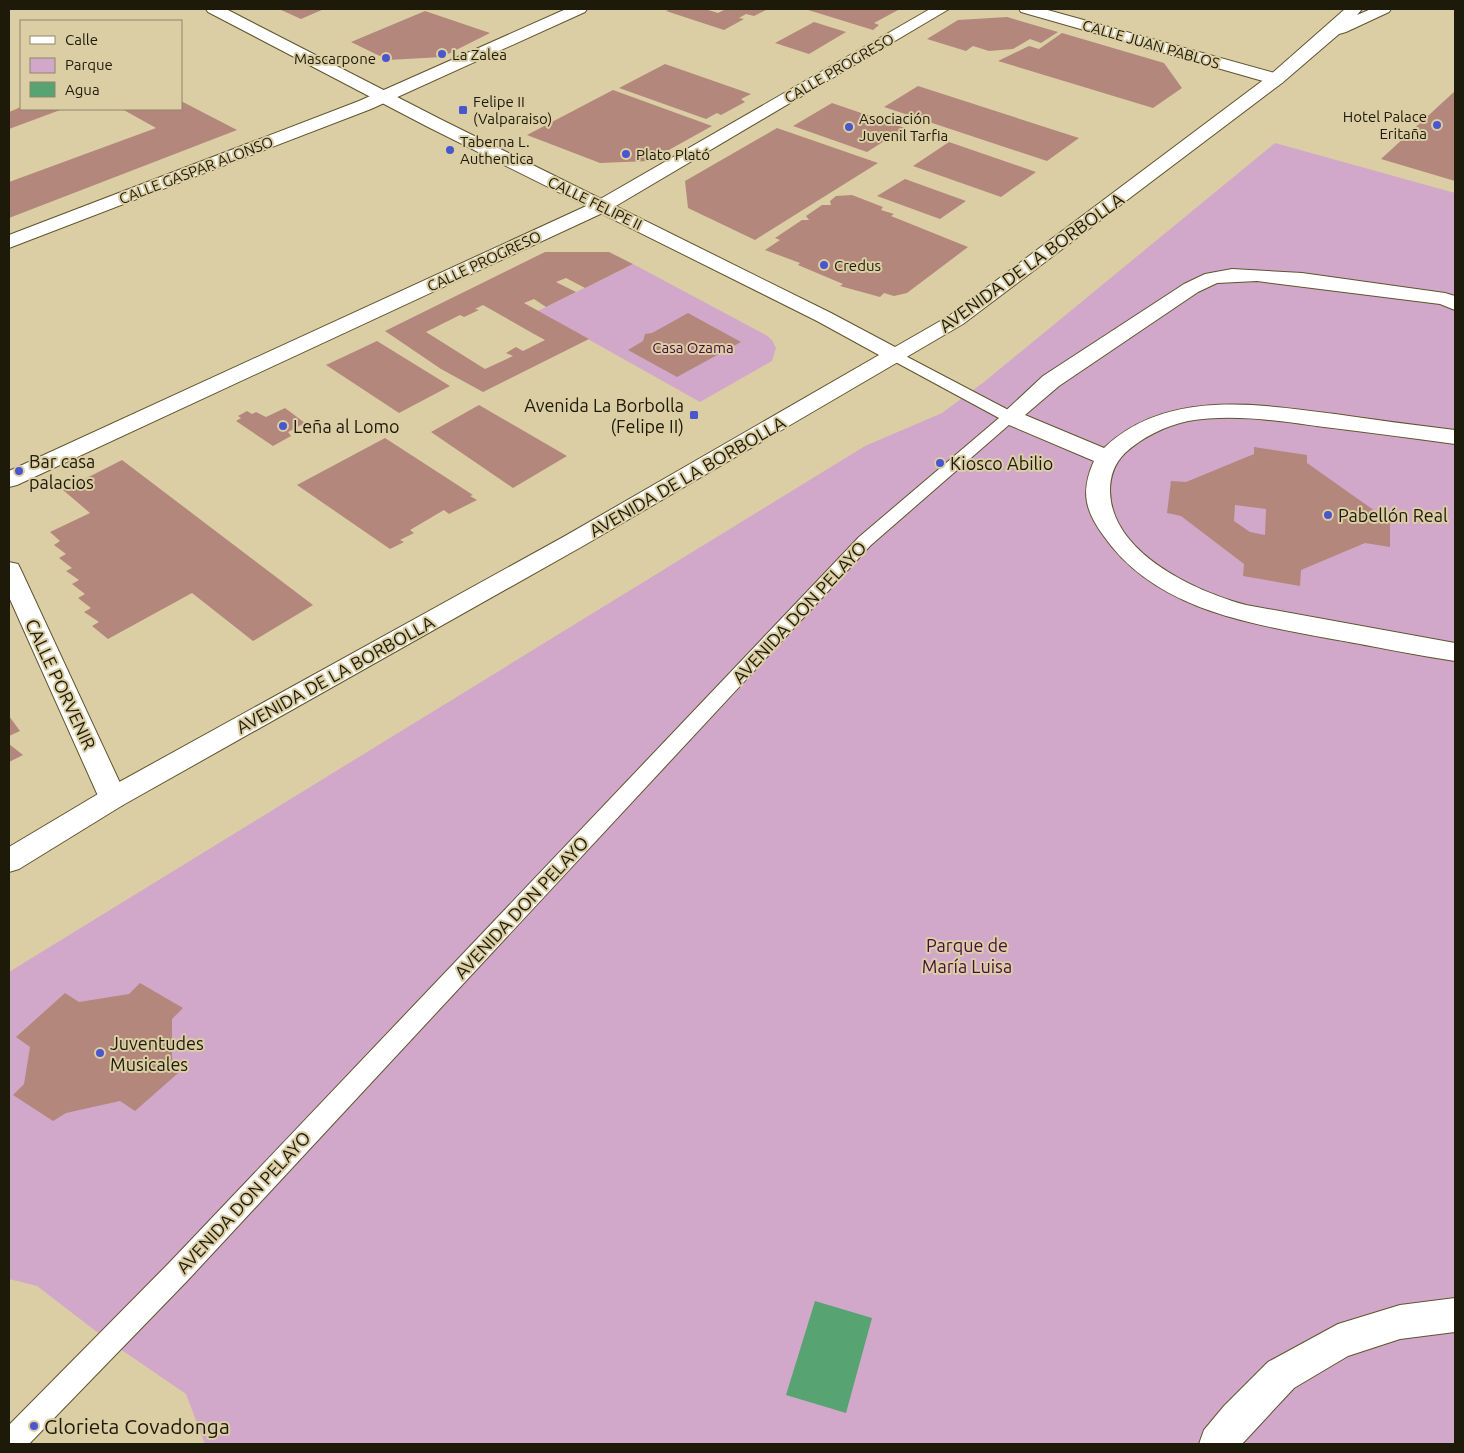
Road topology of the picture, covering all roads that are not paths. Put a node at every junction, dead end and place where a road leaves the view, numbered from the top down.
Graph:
1 (214, 9) edge
2 (579, 9) edge
3 (941, 9) edge
4 (1027, 9) edge
5 (1354, 9) edge
6 (1382, 9) edge
7 (1329, 34) junction
8 (1276, 79) junction
9 (384, 97) junction
10 (602, 206) junction
11 (9, 242) edge
12 (1455, 304) edge
13 (896, 356) junction
14 (1010, 417) junction
15 (1455, 437) edge
16 (1107, 458) junction
17 (9, 480) edge
18 (9, 570) edge
19 (1455, 652) edge
20 (113, 798) junction
21 (9, 861) edge
22 (1455, 1315) edge
23 (10, 1444) edge
24 (1218, 1444) edge

1 - 9 street, CALLE FELIPE II
2 - 9 street, CALLE GASPAR ALONSO
3 - 10 street, CALLE PROGRESO
4 - 8 street, CALLE JUAN PABLOS
5 - 7 street, AVENIDA DE LA BORBOLLA
6 - 7 street, AVENIDA DE LA BORBOLLA
7 - 8 street, AVENIDA DE LA BORBOLLA
8 - 13 street, AVENIDA DE LA BORBOLLA
9 - 10 street, CALLE FELIPE II
9 - 11 street, CALLE GASPAR ALONSO
10 - 13 street, CALLE FELIPE II
10 - 17 street, CALLE PROGRESO
12 - 14 street
13 - 14 lane
13 - 20 street, AVENIDA DE LA BORBOLLA
14 - 16 street
14 - 23 lane, AVENIDA DON PELAYO
15 - 16 street
16 - 19 street
18 - 20 street, CALLE PORVENIR
20 - 21 street, AVENIDA DE LA BORBOLLA
22 - 24 street

